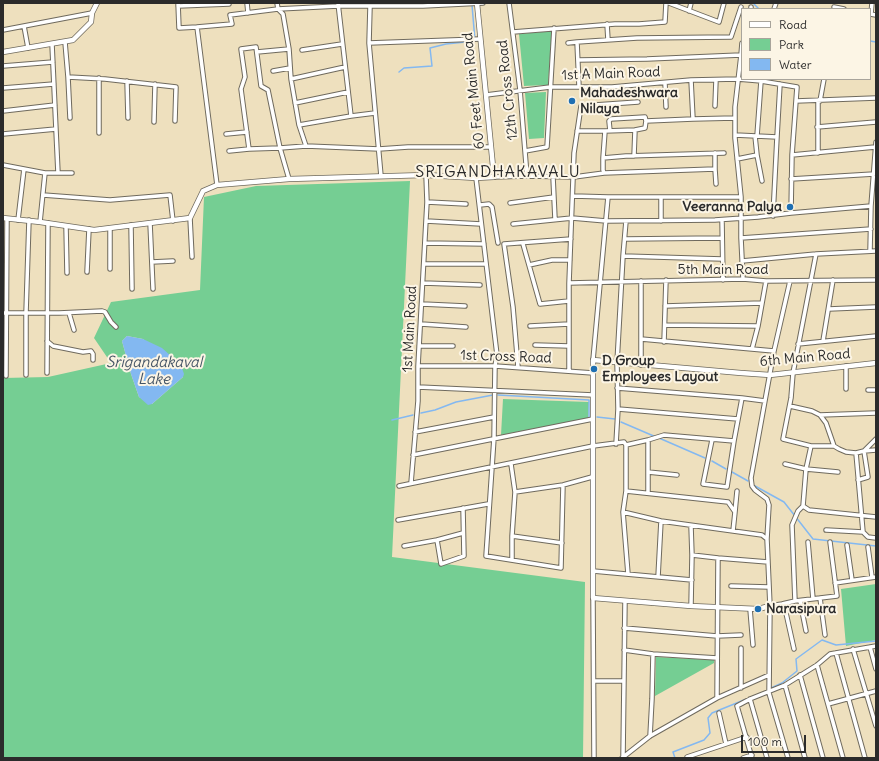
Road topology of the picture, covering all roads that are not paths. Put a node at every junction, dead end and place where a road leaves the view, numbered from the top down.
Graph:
1 (97, 3) edge
2 (247, 3) edge
3 (278, 3) edge
4 (483, 3) edge
5 (509, 3) edge
6 (666, 3) edge
7 (669, 3) edge
8 (691, 3) edge
9 (724, 3) edge
10 (229, 4) dead end
11 (474, 4) edge
12 (178, 5) edge
13 (338, 5) edge
14 (423, 5) edge
15 (370, 7) junction
16 (834, 7) dead end
17 (741, 8) dead end
18 (839, 8) edge
19 (278, 9) junction
20 (689, 11) junction
21 (92, 13) junction
22 (248, 13) junction
23 (608, 24) junction
24 (24, 26) junction
25 (197, 27) junction
26 (554, 28) junction
27 (3, 30) edge
28 (513, 32) junction
29 (476, 39) junction
30 (608, 40) junction
31 (65, 42) junction
32 (578, 42) junction
33 (369, 43) junction
34 (568, 43) dead end
35 (52, 44) junction
36 (342, 44) junction
37 (28, 48) junction
38 (289, 49) junction
39 (302, 50) dead end
40 (3, 52) edge
41 (257, 52) junction
42 (741, 55) joint
43 (578, 60) junction
44 (53, 62) junction
45 (3, 66) edge
46 (345, 66) junction
47 (290, 68) junction
48 (273, 71) dead end
49 (68, 77) junction
50 (98, 78) junction
51 (291, 79) junction
52 (738, 79) junction
53 (741, 79) edge
54 (691, 80) junction
55 (716, 80) junction
56 (761, 80) edge
57 (824, 80) edge
58 (127, 81) junction
59 (665, 83) junction
60 (54, 84) junction
61 (155, 84) junction
62 (780, 84) junction
63 (579, 86) junction
64 (550, 87) junction
65 (3, 88) edge
66 (520, 90) junction
67 (348, 92) junction
68 (486, 95) junction
69 (876, 98) edge
70 (796, 101) junction
71 (819, 101) junction
72 (295, 102) junction
73 (638, 102) dead end
74 (55, 105) junction
75 (715, 106) dead end
76 (666, 107) dead end
77 (3, 111) edge
78 (375, 113) junction
79 (351, 116) junction
80 (70, 118) dead end
81 (128, 118) dead end
82 (735, 118) junction
83 (693, 119) junction
84 (176, 121) dead end
85 (646, 121) junction
86 (154, 122) dead end
87 (876, 122) edge
88 (299, 125) junction
89 (817, 127) junction
90 (56, 129) junction
91 (635, 130) junction
92 (605, 131) junction
93 (610, 131) junction
94 (247, 132) junction
95 (577, 132) junction
96 (99, 133) dead end
97 (3, 134) edge
98 (226, 134) dead end
99 (735, 135) junction
100 (756, 136) junction
101 (777, 137) junction
102 (876, 142) edge
103 (306, 146) junction
104 (491, 146) junction
105 (875, 147) edge
106 (280, 148) junction
107 (249, 149) junction
108 (379, 149) junction
109 (229, 151) dead end
110 (525, 151) junction
111 (714, 153) junction
112 (724, 153) dead end
113 (818, 153) junction
114 (757, 154) junction
115 (792, 155) junction
116 (634, 156) junction
117 (603, 158) junction
118 (736, 159) junction
119 (3, 165) edge
120 (24, 169) junction
121 (715, 169) junction
122 (45, 173) junction
123 (58, 173) junction
124 (72, 173) dead end
125 (604, 173) junction
126 (874, 174) junction
127 (426, 175) junction
128 (381, 176) junction
129 (527, 176) junction
130 (494, 177) junction
131 (554, 177) junction
132 (574, 177) junction
133 (476, 178) junction
134 (289, 179) junction
135 (791, 179) junction
136 (762, 181) dead end
137 (716, 184) dead end
138 (217, 185) junction
139 (43, 194) junction
140 (573, 196) junction
141 (554, 197) junction
142 (608, 197) junction
143 (661, 197) junction
144 (741, 198) junction
145 (427, 202) junction
146 (510, 203) dead end
147 (466, 204) dead end
148 (480, 205) junction
149 (871, 206) junction
150 (791, 213) junction
151 (773, 216) junction
152 (5, 218) edge
153 (190, 218) junction
154 (572, 218) junction
155 (555, 219) junction
156 (741, 219) junction
157 (18, 220) junction
158 (29, 220) junction
159 (722, 220) junction
160 (173, 221) junction
161 (426, 221) junction
162 (626, 221) junction
163 (661, 221) junction
164 (40, 222) junction
165 (606, 222) junction
166 (48, 223) junction
167 (150, 223) junction
168 (481, 224) junction
169 (513, 224) dead end
170 (66, 226) junction
171 (131, 226) junction
172 (110, 228) junction
173 (89, 229) junction
174 (871, 229) junction
175 (721, 238) junction
176 (741, 238) junction
177 (571, 239) junction
178 (624, 239) junction
179 (425, 243) junction
180 (498, 243) dead end
181 (484, 244) junction
182 (523, 244) junction
183 (870, 251) junction
184 (876, 251) edge
185 (816, 254) junction
186 (192, 256) dead end
187 (623, 256) junction
188 (722, 259) junction
189 (570, 260) junction
190 (173, 261) dead end
191 (742, 261) junction
192 (152, 262) junction
193 (424, 264) junction
194 (486, 264) junction
195 (529, 265) junction
196 (110, 269) dead end
197 (87, 272) dead end
198 (5, 273) edge
199 (67, 273) dead end
200 (743, 279) junction
201 (666, 280) junction
202 (723, 280) junction
203 (812, 280) junction
204 (833, 280) junction
205 (876, 280) edge
206 (622, 281) junction
207 (641, 281) junction
208 (766, 281) junction
209 (790, 281) junction
210 (600, 282) junction
211 (569, 283) junction
212 (423, 284) junction
213 (480, 285) dead end
214 (132, 289) dead end
215 (153, 289) dead end
216 (569, 301) junction
217 (762, 303) junction
218 (422, 304) junction
219 (465, 306) dead end
220 (665, 306) junction
221 (876, 307) edge
222 (829, 309) junction
223 (69, 312) junction
224 (5, 313) edge
225 (26, 313) junction
226 (47, 313) junction
227 (421, 324) junction
228 (569, 324) junction
229 (665, 325) junction
230 (530, 326) dead end
231 (758, 326) junction
232 (466, 327) dead end
233 (116, 328) dead end
234 (74, 330) dead end
235 (876, 336) edge
236 (641, 339) junction
237 (47, 341) junction
238 (823, 341) junction
239 (664, 342) junction
240 (798, 344) junction
241 (535, 345) dead end
242 (419, 346) junction
243 (453, 346) dead end
244 (569, 346) junction
245 (752, 349) junction
246 (774, 351) junction
247 (93, 360) dead end
248 (593, 360) junction
249 (876, 362) edge
250 (617, 363) junction
251 (640, 365) junction
252 (418, 366) junction
253 (495, 366) junction
254 (846, 366) junction
255 (518, 367) junction
256 (569, 370) junction
257 (47, 373) dead end
258 (593, 373) junction
259 (793, 373) junction
260 (26, 375) dead end
261 (770, 375) junction
262 (6, 376) dead end
263 (418, 387) junction
264 (617, 388) junction
265 (846, 388) dead end
266 (494, 390) junction
267 (868, 390) dead end
268 (876, 390) edge
269 (593, 395) junction
270 (742, 398) junction
271 (766, 401) junction
272 (790, 406) junction
273 (618, 409) junction
274 (876, 413) edge
275 (820, 416) junction
276 (494, 417) junction
277 (593, 419) junction
278 (738, 419) junction
279 (415, 432) junction
280 (494, 438) junction
281 (876, 439) edge
282 (648, 440) junction
283 (712, 440) junction
284 (734, 441) junction
285 (616, 444) junction
286 (626, 445) junction
287 (593, 446) junction
288 (811, 446) junction
289 (834, 446) junction
290 (864, 450) junction
291 (876, 450) edge
292 (856, 453) junction
293 (413, 455) junction
294 (511, 464) junction
295 (784, 464) dead end
296 (492, 466) junction
297 (806, 469) junction
298 (648, 472) junction
299 (838, 472) dead end
300 (677, 475) dead end
301 (592, 476) junction
302 (858, 480) junction
303 (411, 483) junction
304 (563, 485) junction
305 (399, 486) dead end
306 (626, 491) junction
307 (736, 491) dead end
308 (515, 492) junction
309 (648, 493) junction
310 (488, 504) junction
311 (803, 506) junction
312 (463, 508) junction
313 (623, 512) junction
314 (735, 512) junction
315 (861, 516) junction
316 (876, 517) edge
317 (398, 520) dead end
318 (661, 521) junction
319 (691, 526) junction
320 (826, 530) dead end
321 (733, 531) junction
322 (863, 532) junction
323 (464, 533) junction
324 (512, 536) junction
325 (876, 538) edge
326 (767, 539) junction
327 (437, 540) junction
328 (808, 542) dead end
329 (830, 542) dead end
330 (562, 543) junction
331 (847, 545) dead end
332 (404, 546) dead end
333 (868, 547) dead end
334 (692, 555) junction
335 (718, 558) junction
336 (512, 559) junction
337 (768, 562) junction
338 (593, 571) junction
339 (628, 574) junction
340 (658, 577) junction
341 (874, 577) edge
342 (692, 580) junction
343 (852, 580) junction
344 (835, 583) junction
345 (731, 586) dead end
346 (769, 586) junction
347 (593, 598) junction
348 (820, 598) junction
349 (814, 599) junction
350 (800, 600) junction
351 (625, 601) junction
352 (795, 601) junction
353 (784, 604) junction
354 (691, 606) junction
355 (770, 606) junction
356 (718, 607) junction
357 (750, 609) junction
358 (624, 628) junction
359 (806, 632) dead end
360 (741, 635) dead end
361 (825, 635) dead end
362 (717, 636) junction
363 (753, 645) dead end
364 (876, 646) edge
365 (870, 647) junction
366 (741, 648) dead end
367 (794, 649) dead end
368 (624, 650) junction
369 (853, 650) junction
370 (836, 653) junction
371 (653, 654) junction
372 (716, 658) junction
373 (817, 665) junction
374 (876, 669) edge
375 (800, 675) junction
376 (769, 676) junction
377 (594, 681) junction
378 (624, 681) junction
379 (785, 685) junction
380 (741, 688) junction
381 (876, 691) edge
382 (769, 692) junction
383 (866, 694) junction
384 (717, 698) junction
385 (848, 698) junction
386 (750, 699) junction
387 (828, 704) junction
388 (719, 713) dead end
389 (876, 725) edge
390 (650, 736) junction
391 (747, 737) junction
392 (726, 744) junction
393 (752, 757) edge
394 (594, 758) edge
395 (623, 758) edge
396 (687, 758) edge
397 (743, 758) edge
398 (767, 758) edge
399 (788, 758) edge
400 (805, 758) edge
401 (823, 758) edge
402 (843, 758) edge
403 (865, 758) edge

1 - 21 street
2 - 22 street
3 - 19 street
4 - 11 street
5 - 28 street, 12th Cross Road
6 - 23 street
7 - 20 street
8 - 20 street
9 - 20 street
10 - 12 street
11 - 14 street
11 - 29 street, 60 Feet Main Road
12 - 25 street
13 - 15 street
13 - 19 street
13 - 36 street
14 - 15 street
15 - 33 street
16 - 18 street
17 - 30 street
19 - 22 street
19 - 38 street
21 - 24 street
21 - 31 street
22 - 25 street
23 - 26 street
23 - 30 street
24 - 27 street
24 - 37 street
25 - 138 street
26 - 28 street
26 - 64 street
28 - 66 street, 12th Cross Road
29 - 33 street
29 - 68 street, 60 Feet Main Road
30 - 32 street
31 - 35 street
31 - 49 street
32 - 34 street
32 - 43 street
33 - 78 street
35 - 37 street
35 - 44 street
36 - 39 street
36 - 46 street
37 - 40 street
38 - 41 street
38 - 47 street
41 - 94 street
41 - 106 street
42 - 43 street
42 - 52 street
43 - 63 street
44 - 45 street
44 - 60 street
46 - 51 street
46 - 67 street
47 - 48 street
47 - 51 street
49 - 50 street
49 - 80 street
50 - 58 street
50 - 96 street
51 - 72 street
52 - 53 street, 1st A Main Road
52 - 55 street, 1st A Main Road
52 - 82 street
54 - 55 street, 1st A Main Road
54 - 59 street, 1st A Main Road
54 - 83 street
55 - 75 street
56 - 62 street, 1st A Main Road
56 - 100 street
57 - 71 street
58 - 61 street
58 - 81 street
59 - 63 street, 1st A Main Road
59 - 76 street
60 - 65 street
60 - 74 street
61 - 84 street
61 - 86 street
62 - 70 street, 1st A Main Road
62 - 101 street
63 - 64 street, 1st A Main Road
64 - 66 street, 1st A Main Road
64 - 110 street
66 - 68 street, 1st A Main Road
66 - 110 street, 12th Cross Road
67 - 72 street
67 - 79 street
68 - 104 street, 60 Feet Main Road
69 - 71 street
70 - 71 street
70 - 115 street
71 - 89 street
72 - 88 street
73 - 95 street
74 - 77 street
74 - 90 street
78 - 79 street
78 - 108 street
79 - 88 street
82 - 83 street
82 - 99 street
83 - 85 street
85 - 91 street
85 - 93 street
87 - 89 street
88 - 103 street
89 - 113 street
90 - 97 street
90 - 123 street
91 - 93 street
91 - 116 street
92 - 93 street
92 - 95 street
92 - 117 street
94 - 98 street
94 - 107 street
95 - 132 street
99 - 100 street
99 - 118 street
100 - 101 street
100 - 114 street
101 - 151 street
102 - 105 street
103 - 106 street
103 - 108 street
104 - 108 street
104 - 130 street, 60 Feet Main Road
105 - 113 street
105 - 126 street
106 - 107 street
106 - 134 street
107 - 109 street
108 - 128 street
110 - 129 street, 12th Cross Road
111 - 112 street
111 - 116 street
111 - 121 street
113 - 115 street
114 - 118 street
114 - 136 street
115 - 135 street
116 - 117 street
117 - 125 street
118 - 144 street
119 - 120 street
120 - 122 street
120 - 157 street
121 - 125 street
121 - 137 street
122 - 123 street
122 - 139 street
123 - 124 street
125 - 132 street
126 - 135 street
126 - 149 street
127 - 128 street
127 - 133 street
127 - 145 street, 1st Main Road
128 - 134 street
129 - 130 street
129 - 131 street
130 - 133 street
131 - 132 street
131 - 141 street
132 - 140 street
133 - 148 street
134 - 138 street
135 - 150 street
138 - 153 street
139 - 160 street
139 - 164 street
140 - 142 street
140 - 154 street
141 - 146 street
141 - 155 street
142 - 143 street
142 - 165 street
143 - 144 street
143 - 163 street
144 - 156 street
145 - 147 street
145 - 161 street, 1st Main Road
148 - 168 street
148 - 180 street
149 - 150 street
149 - 174 street
150 - 151 street
151 - 156 street
152 - 157 street
152 - 198 street
153 - 160 street
153 - 186 street
154 - 155 street
154 - 165 street
154 - 177 street
155 - 169 street
156 - 159 street
156 - 176 street
157 - 158 street
158 - 164 street
158 - 225 street
159 - 163 street
159 - 175 street
160 - 167 street
161 - 168 street
161 - 179 street, 1st Main Road
162 - 163 street
162 - 165 street
162 - 178 street
164 - 166 street
165 - 210 street
166 - 170 street
166 - 226 street
167 - 171 street
167 - 192 street
168 - 181 street
170 - 173 street
170 - 199 street
171 - 172 street
171 - 214 street
172 - 173 street
172 - 196 street
173 - 197 street
174 - 176 street
174 - 183 street
175 - 178 street
175 - 188 street
176 - 191 street
177 - 182 street
177 - 189 street
178 - 187 street
179 - 181 street
179 - 193 street, 1st Main Road
181 - 194 street
182 - 195 street
182 - 255 street
183 - 184 street
183 - 185 street
185 - 191 street
185 - 203 street
187 - 188 street
187 - 206 street
188 - 202 street
189 - 195 street
189 - 211 street
190 - 192 street
191 - 200 street
192 - 215 street
193 - 194 street
193 - 212 street, 1st Main Road
194 - 253 street
195 - 216 street
198 - 224 street
200 - 202 street, 5th Main Road
200 - 208 street, 5th Main Road
201 - 202 street, 5th Main Road
201 - 207 street, 5th Main Road
201 - 220 street
203 - 204 street, 5th Main Road
203 - 209 street, 5th Main Road
203 - 240 street
204 - 205 street, 5th Main Road
204 - 222 street
206 - 207 street, 5th Main Road
206 - 210 street, 5th Main Road
206 - 250 street
207 - 236 street
208 - 209 street, 5th Main Road
208 - 217 street
209 - 246 street
210 - 211 street, 5th Main Road
210 - 248 street
211 - 216 street
212 - 213 street
212 - 218 street, 1st Main Road
216 - 228 street
217 - 220 street
217 - 231 street
218 - 219 street
218 - 227 street, 1st Main Road
220 - 229 street
221 - 222 street
222 - 238 street
223 - 226 street
223 - 233 street
223 - 234 street
224 - 225 street
224 - 262 street
225 - 226 street
225 - 260 street
226 - 237 street
227 - 232 street
227 - 242 street, 1st Main Road
228 - 230 street
228 - 244 street
229 - 231 street
229 - 239 street
231 - 245 street
235 - 238 street
236 - 239 street
236 - 251 street
237 - 247 street
237 - 257 street
238 - 240 street
239 - 245 street
240 - 259 street
241 - 244 street
242 - 243 street
242 - 252 street, 1st Main Road
244 - 256 street
245 - 246 street
246 - 261 street
248 - 250 street, 6th Main Road
248 - 258 street
249 - 254 street, 6th Main Road
250 - 251 street, 6th Main Road
250 - 264 street
251 - 261 street, 6th Main Road
252 - 253 street, 1st Cross Road
252 - 263 street, 1st Main Road
253 - 255 street, 1st Cross Road
253 - 266 street
254 - 259 street, 6th Main Road
254 - 265 street
255 - 256 street, 1st Cross Road
256 - 258 street, 1st Cross Road
258 - 269 street
259 - 261 street, 6th Main Road
259 - 272 street
261 - 271 street
263 - 266 street
263 - 279 street, 1st Main Road
264 - 270 street
264 - 273 street
266 - 269 street
266 - 276 street
267 - 268 street
269 - 277 street
270 - 271 street
270 - 278 street
271 - 326 street
272 - 275 street
272 - 288 street
273 - 278 street
273 - 285 street
274 - 275 street
275 - 289 street
276 - 279 street
276 - 280 street
277 - 280 street
277 - 287 street
278 - 284 street
279 - 293 street, 1st Main Road
280 - 293 street
280 - 296 street
281 - 290 street
282 - 283 street
282 - 286 street
282 - 298 street
283 - 284 street
283 - 284 street
285 - 286 street
285 - 287 street
286 - 306 street
287 - 294 street
287 - 301 street
288 - 289 street
288 - 297 street
289 - 292 street
290 - 291 street
290 - 292 street
290 - 302 street
292 - 302 street
293 - 303 street, 1st Main Road
294 - 296 street
294 - 308 street
295 - 297 street
296 - 303 street
296 - 310 street
297 - 299 street
297 - 311 street
298 - 300 street
298 - 309 street
301 - 304 street
301 - 338 street
302 - 315 street
303 - 305 street
304 - 308 street
304 - 330 street
306 - 309 street
306 - 313 street
307 - 314 street
308 - 324 street
309 - 314 street
310 - 312 street
310 - 336 street
311 - 315 street
311 - 352 street
312 - 317 street
312 - 323 street
313 - 318 street
313 - 339 street
314 - 321 street
315 - 316 street
315 - 322 street
318 - 319 street
318 - 340 street
319 - 321 street
319 - 334 street
320 - 322 street
321 - 326 street
322 - 325 street
323 - 327 street
323 - 327 street
324 - 330 street
324 - 336 street
326 - 337 street
327 - 332 street
328 - 349 street
329 - 344 street
330 - 336 street
331 - 343 street
333 - 341 street
334 - 335 street
334 - 342 street
335 - 337 street
335 - 356 street
337 - 346 street
338 - 339 street
338 - 347 street
339 - 340 street
340 - 342 street
341 - 343 street
342 - 354 street
343 - 344 street
344 - 348 street
345 - 346 street
346 - 355 street
347 - 351 street
347 - 377 street
348 - 349 street
348 - 361 street
349 - 350 street
350 - 352 street
350 - 359 street
351 - 354 street
351 - 358 street
352 - 353 street
353 - 355 street
353 - 367 street
354 - 356 street
355 - 357 street
355 - 376 street
356 - 357 street
356 - 362 street
357 - 363 street
358 - 362 street
358 - 368 street
360 - 362 street
362 - 372 street
364 - 365 street
365 - 369 street
365 - 374 street
366 - 380 street
368 - 371 street
368 - 378 street
369 - 370 street
369 - 383 street
370 - 373 street
370 - 385 street
371 - 372 street
371 - 390 street
372 - 384 street
373 - 375 street
373 - 387 street
375 - 379 street
375 - 401 street
376 - 380 street
376 - 382 street
377 - 378 street
377 - 394 street
378 - 395 street
379 - 382 street
379 - 400 street
380 - 384 street
381 - 383 street
382 - 386 street
382 - 399 street
383 - 385 street
383 - 389 street
384 - 390 street
385 - 387 street
385 - 403 street
386 - 391 street
386 - 398 street
387 - 402 street
388 - 392 street
390 - 395 street
391 - 392 street
391 - 393 street
392 - 396 street
393 - 397 street

